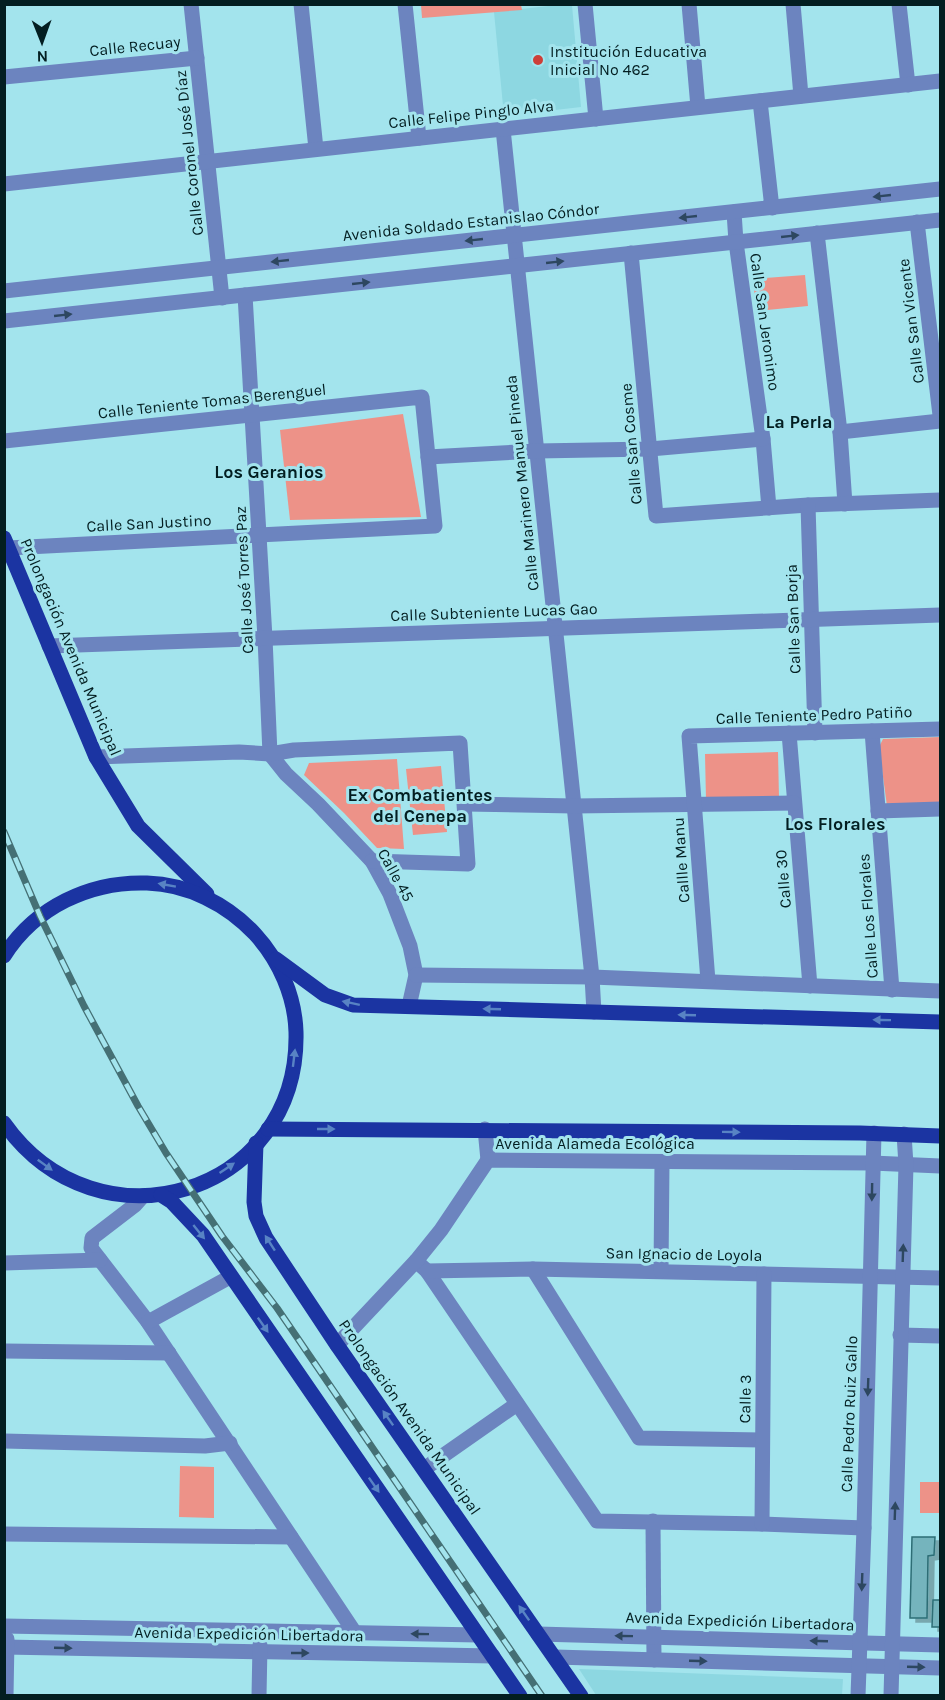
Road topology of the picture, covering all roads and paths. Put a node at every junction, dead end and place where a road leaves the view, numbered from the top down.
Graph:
1 (191, 4) edge
2 (301, 4) edge
3 (405, 4) edge
4 (585, 4) edge
5 (689, 4) edge
6 (793, 4) edge
7 (899, 4) edge
8 (197, 58) junction
9 (4, 77) edge
10 (940, 81) edge
11 (908, 85) junction
12 (801, 96) junction
13 (760, 101) junction
14 (698, 108) junction
15 (596, 119) junction
16 (503, 129) junction
17 (419, 138) junction
18 (316, 150) junction
19 (208, 161) junction
20 (4, 184) edge
21 (940, 189) edge
22 (772, 208) junction
23 (734, 212) junction
24 (940, 220) edge
25 (917, 222) junction
26 (817, 233) junction
27 (514, 236) junction
28 (736, 242) junction
29 (631, 253) junction
30 (517, 266) junction
31 (219, 268) junction
32 (4, 291) edge
33 (245, 296) junction
34 (222, 298) junction
35 (4, 321) edge
36 (252, 415) junction
37 (940, 415) edge
38 (940, 421) edge
39 (840, 432) junction
40 (763, 439) junction
41 (4, 441) edge
42 (650, 449) junction
43 (537, 451) junction
44 (428, 457) junction
45 (940, 501) edge
46 (845, 504) junction
47 (808, 505) junction
48 (769, 508) junction
49 (259, 535) junction
50 (6, 543) edge
51 (940, 615) edge
52 (811, 619) junction
53 (555, 628) junction
54 (265, 638) junction
55 (49, 645) junction
56 (940, 729) edge
57 (872, 731) junction
58 (789, 733) junction
59 (815, 733) junction
60 (689, 736) joint
61 (270, 754) junction
62 (96, 757) junction
63 (794, 803) junction
64 (465, 804) junction
65 (695, 804) junction
66 (574, 806) junction
67 (940, 809) edge
68 (878, 811) junction
69 (372, 861) junction
70 (221, 905) junction
71 (4, 956) edge
72 (272, 956) junction
73 (416, 975) junction
74 (592, 977) junction
75 (708, 981) junction
76 (810, 986) junction
77 (892, 990) junction
78 (940, 991) edge
79 (409, 1006) junction
80 (594, 1012) junction
81 (940, 1022) edge
82 (4, 1123) edge
83 (268, 1129) junction
84 (485, 1129) junction
85 (873, 1133) junction
86 (904, 1134) junction
87 (9, 1135) edge
88 (940, 1136) edge
89 (256, 1143) junction
90 (488, 1160) junction
91 (662, 1162) junction
92 (873, 1163) junction
93 (906, 1165) junction
94 (940, 1166) edge
95 (161, 1195) junction
96 (143, 1196) junction
97 (100, 1260) junction
98 (4, 1263) edge
99 (422, 1266) junction
100 (533, 1269) junction
101 (661, 1271) junction
102 (764, 1274) junction
103 (871, 1276) junction
104 (230, 1277) junction
105 (902, 1277) junction
106 (940, 1278) edge
107 (148, 1322) junction
108 (900, 1335) junction
109 (940, 1336) edge
110 (337, 1345) junction
111 (4, 1351) edge
112 (169, 1353) junction
113 (517, 1404) junction
114 (762, 1440) junction
115 (4, 1441) edge
116 (230, 1443) junction
117 (424, 1469) junction
118 (653, 1521) junction
119 (762, 1524) junction
120 (864, 1528) junction
121 (4, 1534) edge
122 (291, 1537) junction
123 (6, 1626) edge
124 (260, 1632) junction
125 (355, 1633) junction
126 (538, 1634) junction
127 (478, 1635) junction
128 (655, 1636) junction
129 (860, 1643) junction
130 (892, 1644) junction
131 (940, 1645) edge
132 (6, 1647) edge
133 (260, 1652) junction
134 (493, 1656) junction
135 (555, 1657) junction
136 (654, 1660) junction
137 (859, 1666) junction
138 (891, 1666) junction
139 (940, 1668) edge
140 (6, 1695) edge
141 (259, 1695) edge
142 (520, 1695) edge
143 (581, 1695) edge
144 (858, 1695) edge
145 (891, 1695) edge

1 - 8 street, Calle Coronel José Díaz
2 - 18 street
3 - 17 street
4 - 15 street
5 - 14 street
6 - 12 street
7 - 11 street
8 - 9 street, Calle Recuay
8 - 19 street, Calle Coronel José Díaz
10 - 11 street, Calle Felipe Pinglo Alva
11 - 12 street, Calle Felipe Pinglo Alva
12 - 13 street, Calle Felipe Pinglo Alva
13 - 14 street, Calle Felipe Pinglo Alva
13 - 22 street
14 - 15 street, Calle Felipe Pinglo Alva
15 - 16 street, Calle Felipe Pinglo Alva
16 - 17 street, Calle Felipe Pinglo Alva
16 - 27 street, Calle Marinero Manuel Pineda
17 - 18 street, Calle Felipe Pinglo Alva
18 - 19 street, Calle Felipe Pinglo Alva
19 - 20 street, Calle Felipe Pinglo Alva
19 - 31 street, Calle Coronel José Díaz
21 -> 22 street, Avenida Soldado Estanislao Cóndor
22 - 23 street, Avenida Soldado Estanislao Cóndor
23 -> 27 street, Avenida Soldado Estanislao Cóndor
23 - 28 street, Calle San Jeronimo
24 - 25 street
25 - 26 street
25 - 37 street, Calle San Vicente
28 -> 26 street
26 - 39 street
27 - 30 street, Calle Marinero Manuel Pineda
27 -> 31 street, Avenida Soldado Estanislao Cóndor
28 - 29 street
28 - 40 street, Calle San Jeronimo
30 -> 29 street
29 - 42 street, Calle San Cosme
33 -> 30 street
30 - 43 street, Calle Marinero Manuel Pineda
31 - 32 street, Avenida Soldado Estanislao Cóndor
31 - 34 street, Calle Coronel José Díaz
33 - 34 street
33 - 36 street, Calle José Torres Paz
35 -> 34 street
36 - 41 street, Calle Teniente Tomas Berenguel
36 - 44 street, Calle Teniente Tomas Berenguel
36 - 49 street, Calle José Torres Paz
38 - 39 street
39 - 46 street
40 - 42 street
40 - 48 street, Calle San Jeronimo
42 - 43 street
42 - 48 street, Calle San Cosme
43 - 44 street
43 - 53 street, Calle Marinero Manuel Pineda
44 - 49 street, Calle San Justino
45 - 46 street
46 - 47 street
47 - 48 street, Calle San Cosme
47 - 52 street, Calle San Borja
49 - 50 street, Calle San Justino
49 - 54 street, Calle José Torres Paz
50 - 55 main road, Prolongación Avenida Municipal
51 - 52 street, Calle Subteniente Lucas Gao
52 - 53 street, Calle Subteniente Lucas Gao
52 - 59 street, Calle San Borja
53 - 54 street, Calle Subteniente Lucas Gao
53 - 66 street, Calle Marinero Manuel Pineda
54 - 55 street, Calle Subteniente Lucas Gao
54 - 61 street, Calle José Torres Paz
55 - 62 main road, Prolongación Avenida Municipal
56 - 57 street, Calle Teniente Pedro Patiño
57 - 59 street, Calle Teniente Pedro Patiño
57 - 68 street, Calle Los Florales
58 - 59 street, Calle Teniente Pedro Patiño
58 - 60 street, Calle Teniente Pedro Patiño
58 - 63 street, Calle 30
60 - 65 street, Callle Manu
61 - 62 street
61 - 64 street
61 - 69 street, Calle 45
62 - 70 main road, Prolongación Avenida Municipal
63 - 65 street
63 - 76 street, Calle 30
64 - 66 street
64 - 69 street
65 - 66 street
65 - 75 street, Callle Manu
66 - 74 street, Calle Marinero Manuel Pineda
67 - 68 street
68 - 77 street, Calle Los Florales
69 - 73 street, Calle 45
70 -> 71 main road, Prolongación Avenida Municipal
70 - 72 main road, Prolongación Avenida Municipal
79 -> 72 main road
83 -> 72 main road, Prolongación Avenida Municipal
73 - 74 street
73 - 79 street
74 - 75 street
74 - 80 street, Calle Marinero Manuel Pineda
75 - 76 street
76 - 77 street
77 - 78 street
80 -> 79 main road
81 -> 80 main road
82 - 87 main road, Prolongación Avenida Municipal
83 -> 84 main road, Avenida Alameda Ecológica
83 - 89 main road, Prolongación Avenida Municipal
84 -> 85 main road, Avenida Alameda Ecológica
84 - 90 street
85 - 86 main road, Avenida Alameda Ecológica
85 - 92 street, Calle Pedro Ruiz Gallo
86 - 88 main road, Avenida Alameda Ecológica
86 - 93 street
87 -> 96 main road, Prolongación Avenida Municipal
95 -> 89 main road, Prolongación Avenida Municipal
110 -> 89 main road, Prolongación Avenida Municipal
90 - 91 street, Avenida Alameda Ecológica
90 - 99 street, Avenida Alameda Ecológica
91 - 92 street, Avenida Alameda Ecológica
91 - 101 street
92 - 93 street, Avenida Alameda Ecológica
92 -> 103 street, Calle Pedro Ruiz Gallo
93 - 94 street, Avenida Alameda Ecológica
105 -> 93 street
95 - 96 main road, Prolongación Avenida Municipal
95 -> 104 main road
96 - 97 street
97 - 98 street
97 - 107 street
99 - 100 street, San Ignacio de Loyola
99 - 110 street, Avenida Alameda Ecológica
99 - 113 street
100 - 101 street, San Ignacio de Loyola
100 - 114 street
101 - 102 street, San Ignacio de Loyola
102 - 103 street, San Ignacio de Loyola
102 - 114 street, Calle 3
103 - 105 street, San Ignacio de Loyola
103 -> 120 street, Calle Pedro Ruiz Gallo
104 - 107 street
104 -> 127 main road
105 - 106 street, San Ignacio de Loyola
105 - 108 street
107 - 112 street
108 - 109 street
130 -> 108 street
117 -> 110 main road, Prolongación Avenida Municipal
111 - 112 street
112 - 116 street
113 - 117 street
113 - 118 street
114 - 119 street, Calle 3
115 - 116 street
116 - 122 street
126 -> 117 main road, Prolongación Avenida Municipal
118 - 119 street
118 - 128 street
119 - 120 street
120 -> 129 street, Calle Pedro Ruiz Gallo
121 - 122 street
122 - 125 street
123 - 124 street, Avenida Expedición Libertadora
123 - 132 street
124 - 125 street, Avenida Expedición Libertadora
124 - 133 street
127 -> 125 street, Avenida Expedición Libertadora
128 -> 126 street, Avenida Expedición Libertadora
126 - 135 main road, Prolongación Avenida Municipal
127 - 134 main road
129 -> 128 street, Avenida Expedición Libertadora
128 - 136 street
129 - 130 street, Avenida Expedición Libertadora
129 - 137 street, Calle Pedro Ruiz Gallo
130 - 131 street, Avenida Expedición Libertadora
130 - 138 street
132 -> 133 street, Avenida Expedición Libertadora
132 - 140 street
133 -> 134 street, Avenida Expedición Libertadora
133 - 141 street
134 - 142 main road
135 - 136 street
135 - 143 main road, Prolongación Avenida Municipal
136 -> 137 street
137 - 138 street
137 - 144 street, Calle Pedro Ruiz Gallo
138 -> 139 street
138 - 145 street

